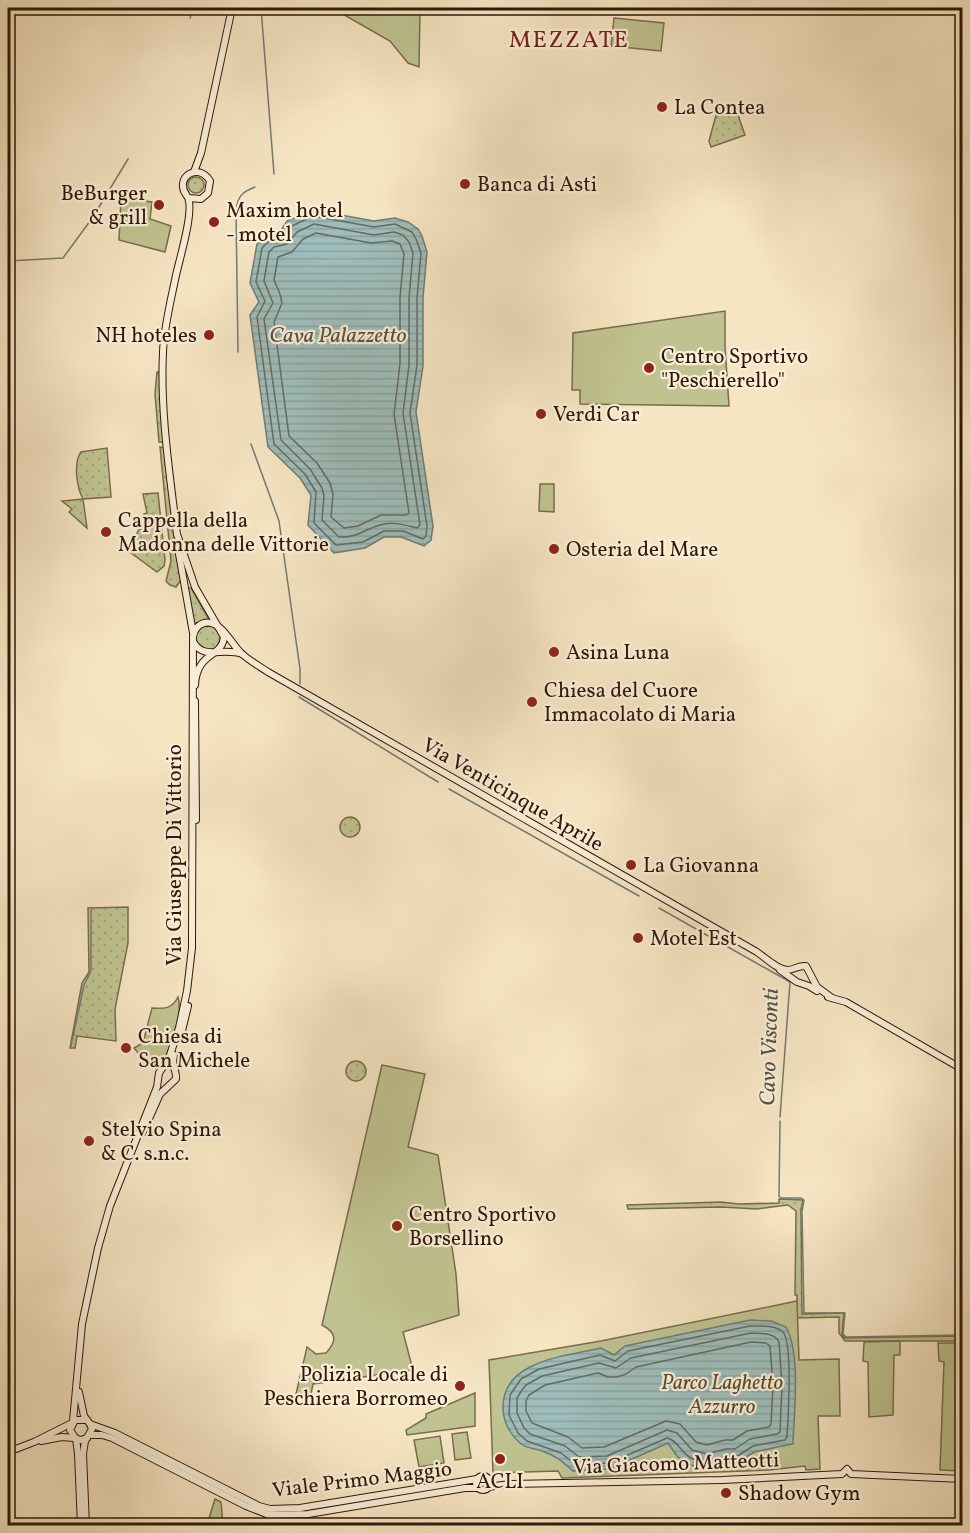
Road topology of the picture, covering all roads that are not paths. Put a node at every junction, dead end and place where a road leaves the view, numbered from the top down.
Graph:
1 (232, 8) edge
2 (201, 153) junction
3 (194, 172) junction
4 (202, 173) junction
5 (189, 198) junction
6 (197, 200) junction
7 (190, 210) junction
8 (177, 534) junction
9 (220, 628) junction
10 (193, 638) junction
11 (215, 651) junction
12 (242, 654) junction
13 (768, 960) junction
14 (796, 967) junction
15 (810, 977) junction
16 (794, 979) junction
17 (801, 983) junction
18 (832, 998) junction
19 (164, 1068) junction
20 (173, 1069) junction
21 (963, 1069) edge
22 (159, 1079) junction
23 (171, 1084) junction
24 (132, 1153) junction
25 (77, 1376) junction
26 (73, 1422) junction
27 (88, 1422) junction
28 (88, 1436) junction
29 (75, 1438) junction
30 (34, 1442) junction
31 (8, 1452) edge
32 (477, 1479) junction
33 (488, 1479) junction
34 (963, 1479) edge
35 (510, 1484) junction
36 (488, 1487) junction
37 (479, 1488) junction
38 (81, 1526) edge
39 (86, 1526) edge

1 - 2 main road
2 - 3 main road
2 - 4 main road
3 - 4 main road
3 - 5 main road
4 - 6 main road
5 - 6 main road
5 - 7 main road
6 - 7 main road
7 - 8 main road
8 - 9 main road, Via Venticinque Aprile
8 - 10 main road, Via Giuseppe Di Vittorio
9 - 10 main road
9 - 11 main road
9 - 12 main road, Via Venticinque Aprile
10 - 11 main road
10 - 19 main road, Via Giuseppe Di Vittorio
11 - 12 main road, Via Venticinque Aprile
11 - 20 main road, Via Giuseppe Di Vittorio
12 - 13 main road, Via Venticinque Aprile
13 - 14 main road, Via Venticinque Aprile
13 - 16 main road, Via Venticinque Aprile
14 - 15 main road
14 - 16 main road
15 - 17 main road
15 - 18 main road
16 - 17 main road
17 - 18 main road
18 - 21 main road
19 - 20 main road
19 - 22 main road, Via Giuseppe Di Vittorio
20 - 23 main road, Via Giuseppe Di Vittorio
22 - 23 main road
22 - 24 main road, Via Giuseppe Di Vittorio
23 - 24 main road, Via Giuseppe Di Vittorio
24 - 25 main road, Via Giuseppe Di Vittorio
25 - 26 main road, Via Giuseppe Di Vittorio
25 - 27 main road, Via Giuseppe Di Vittorio
26 - 27 main road
26 - 29 main road, Via Giuseppe Di Vittorio
26 - 30 main road
27 - 28 main road, Via Giuseppe Di Vittorio
27 - 32 main road, Viale Primo Maggio
28 - 29 main road
28 - 37 main road, Viale Primo Maggio
28 - 39 main road, Via Giuseppe Di Vittorio
29 - 30 main road
29 - 38 main road, Via Giuseppe Di Vittorio
30 - 31 main road
32 - 33 main road
32 - 37 main road
33 - 35 main road, Via Giacomo Matteotti
33 - 36 main road
34 - 35 main road, Via Giacomo Matteotti
35 - 36 main road, Via Giacomo Matteotti
36 - 37 main road

